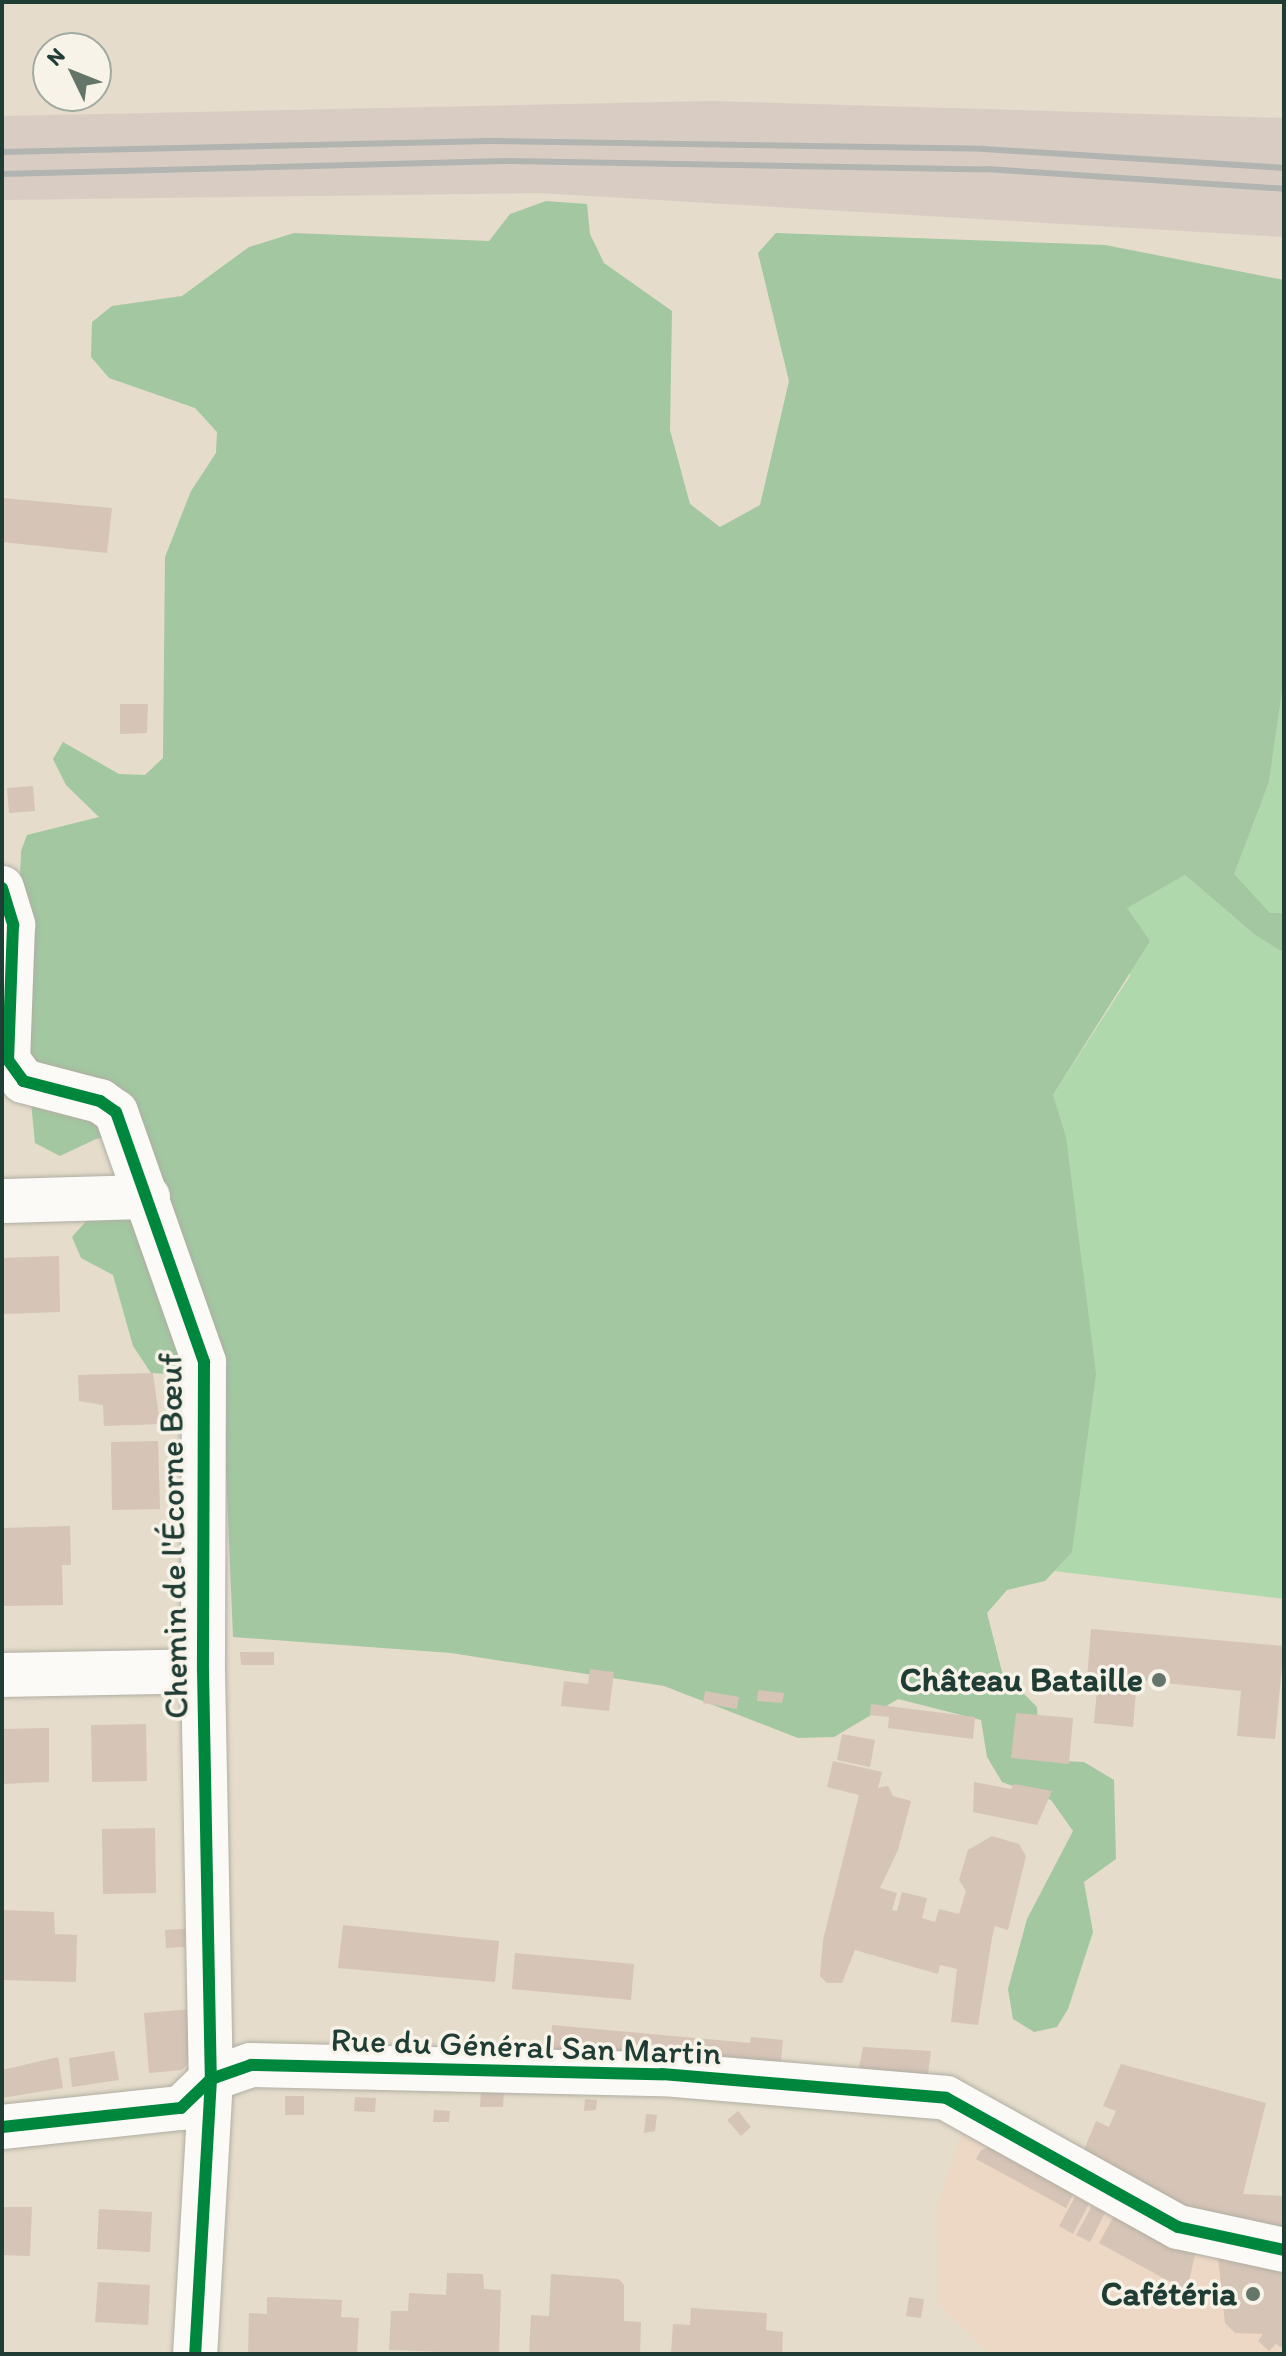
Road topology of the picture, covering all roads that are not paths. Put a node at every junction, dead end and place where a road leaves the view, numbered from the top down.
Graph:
1 (2, 888) edge
2 (148, 1197) junction
3 (2, 1201) edge
4 (203, 1671) junction
5 (2, 1675) edge
6 (211, 2079) junction
7 (2, 2127) edge
8 (1284, 2250) edge
9 (195, 2354) edge

1 - 2 street, Chemin de l'Écorne Bœuf
2 - 3 street
2 - 4 street, Chemin de l'Écorne Bœuf
4 - 5 street
4 - 6 street, Chemin de l'Écorne Bœuf
6 - 7 street
6 - 8 street, Rue du Général San Martin
6 - 9 street, Chemin de l'Écorne Bœuf

